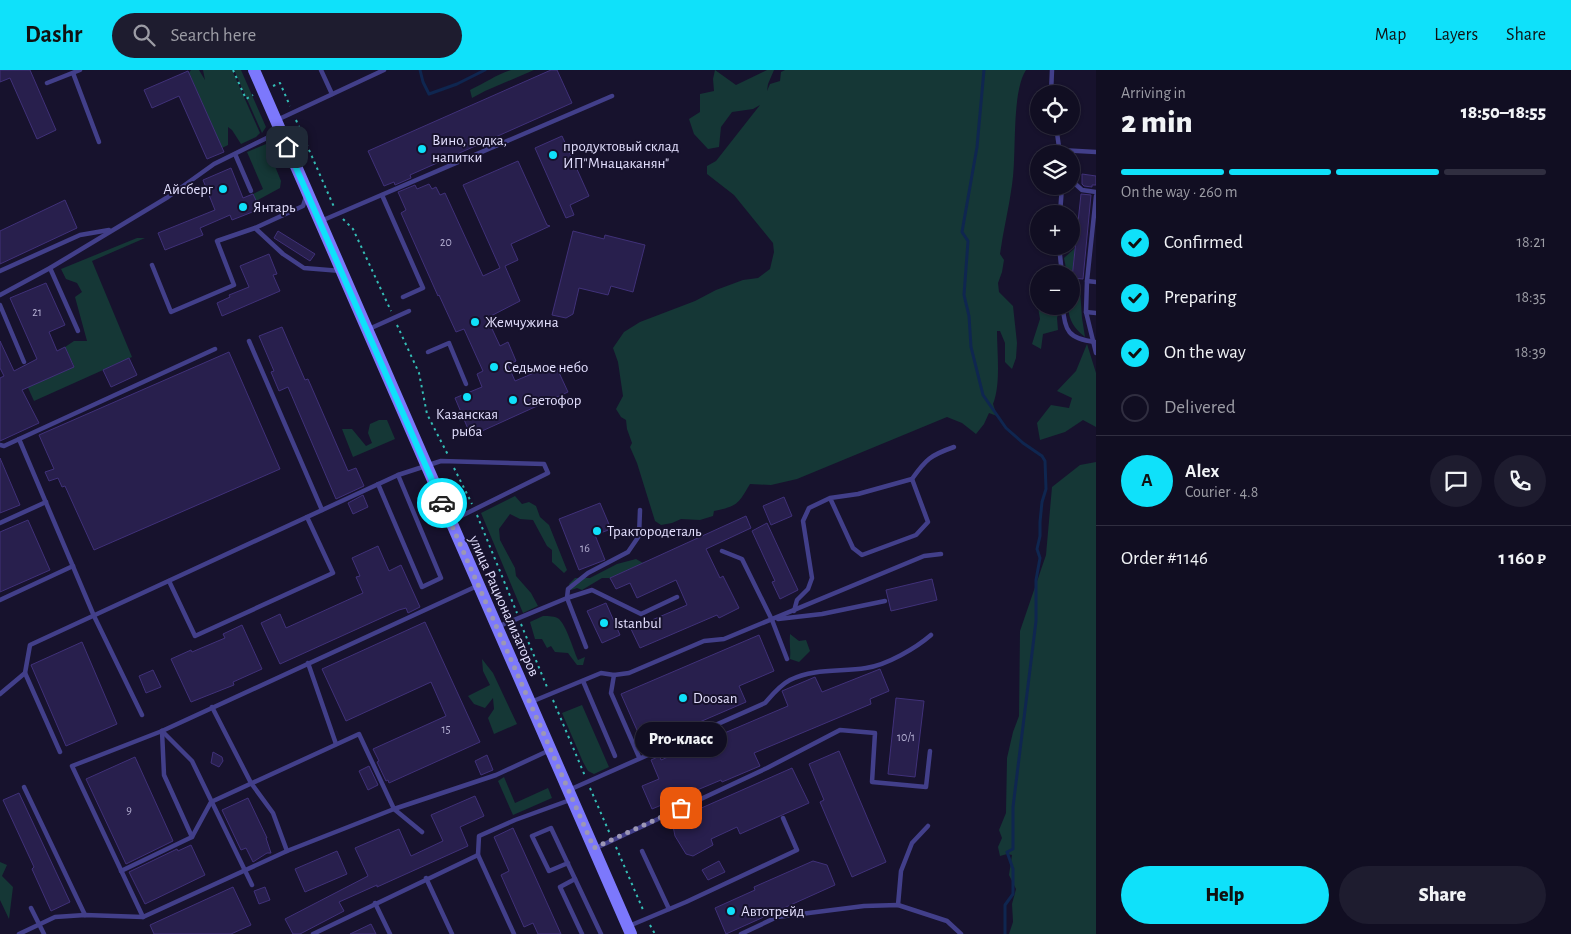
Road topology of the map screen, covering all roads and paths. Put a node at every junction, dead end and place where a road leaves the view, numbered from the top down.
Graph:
1 (80, 70) edge
2 (233, 70) edge
3 (254, 70) edge
4 (321, 70) edge
5 (384, 70) edge
6 (1052, 70) edge
7 (73, 73) junction
8 (47, 83) dead end
9 (1051, 85) edge
10 (262, 90) junction
11 (332, 94) junction
12 (612, 96) dead end
13 (293, 113) junction
14 (278, 126) junction
15 (99, 142) dead end
16 (1080, 152) edge
17 (1096, 152) edge
18 (235, 154) junction
19 (1080, 188) edge
20 (251, 191) dead end
21 (1096, 192) edge
22 (308, 194) junction
23 (382, 195) junction
24 (1096, 196) edge
25 (338, 214) junction
26 (1095, 221) edge
27 (320, 222) junction
28 (255, 228) junction
29 (113, 229) junction
30 (1093, 251) edge
31 (152, 265) dead end
32 (50, 268) junction
33 (0, 271) edge
34 (341, 272) junction
35 (1087, 281) junction
36 (1096, 282) edge
37 (0, 295) edge
38 (403, 297) dead end
39 (0, 305) edge
40 (409, 311) dead end
41 (1086, 312) junction
42 (1096, 313) edge
43 (1064, 315) edge
44 (394, 318) junction
45 (367, 329) junction
46 (78, 331) dead end
47 (249, 341) dead end
48 (1095, 342) edge
49 (215, 349) dead end
50 (428, 352) dead end
51 (1096, 353) edge
52 (24, 362) dead end
53 (466, 384) dead end
54 (19, 439) junction
55 (0, 445) edge
56 (954, 447) dead end
57 (450, 462) junction
58 (426, 465) junction
59 (398, 475) junction
60 (912, 479) junction
61 (378, 484) junction
62 (830, 498) junction
63 (46, 502) junction
64 (322, 510) junction
65 (474, 510) junction
66 (640, 510) dead end
67 (307, 517) junction
68 (450, 522) junction
69 (0, 523) edge
70 (722, 550) dead end
71 (940, 554) dead end
72 (73, 566) junction
73 (169, 581) junction
74 (478, 586) junction
75 (677, 597) dead end
76 (567, 598) junction
77 (0, 600) edge
78 (885, 601) dead end
79 (794, 611) junction
80 (94, 616) junction
81 (519, 618) junction
82 (772, 620) junction
83 (496, 627) junction
84 (931, 635) dead end
85 (586, 647) dead end
86 (787, 659) dead end
87 (308, 663) junction
88 (25, 673) junction
89 (614, 675) junction
90 (583, 681) junction
91 (0, 694) edge
92 (550, 694) junction
93 (529, 703) junction
94 (212, 708) junction
95 (142, 715) dead end
96 (162, 731) junction
97 (336, 744) junction
98 (550, 750) junction
99 (930, 751) dead end
100 (60, 752) dead end
101 (615, 756) dead end
102 (640, 757) junction
103 (588, 781) junction
104 (251, 783) junction
105 (24, 787) dead end
106 (570, 795) junction
107 (211, 802) junction
108 (394, 809) junction
109 (783, 818) dead end
110 (928, 826) dead end
111 (422, 832) dead end
112 (192, 836) junction
113 (612, 840) junction
114 (594, 848) junction
115 (287, 851) junction
116 (642, 851) dead end
117 (478, 855) junction
118 (568, 863) junction
119 (244, 870) junction
120 (121, 871) junction
121 (426, 878) junction
122 (575, 879) junction
123 (252, 884) dead end
124 (375, 904) junction
125 (898, 905) junction
126 (31, 908) dead end
127 (669, 909) junction
128 (85, 915) junction
129 (143, 917) junction
130 (647, 918) junction
131 (39, 925) junction
132 (629, 930) edge
133 (18, 934) edge
134 (44, 934) edge
135 (313, 934) edge
136 (390, 934) edge
137 (452, 934) edge
138 (514, 934) edge
139 (582, 934) edge
140 (601, 934) edge
141 (655, 934) edge
142 (741, 934) edge
143 (960, 934) edge

1 - 7 lane
2 - 10 path
3 - 10 main road, улица Рационализаторов
4 - 11 lane
5 - 11 lane
6 - 9 lane
7 - 8 lane
7 - 15 lane
10 - 13 path
10 - 14 main road, улица Рационализаторов
11 - 13 lane
12 - 23 lane
13 - 14 lane
13 - 25 path
14 - 18 lane
14 - 22 main road, улица Рационализаторов
16 - 17 lane
18 - 20 lane
18 - 29 lane
19 - 21 lane
22 - 27 main road, улица Рационализаторов
22 - 28 lane
23 - 25 lane
23 - 38 lane
24 - 26 lane
25 - 27 lane
25 - 44 path
26 - 30 lane
27 - 34 main road, улица Рационализаторов
28 - 31 lane
28 - 34 lane
29 - 32 lane
29 - 33 lane
30 - 35 lane
32 - 37 lane
32 - 46 lane
34 - 45 main road, улица Рационализаторов
35 - 36 lane
35 - 41 lane
39 - 52 lane
40 - 44 lane
41 - 42 lane
41 - 48 lane
43 - 48 lane
44 - 45 lane
44 - 57 path
45 - 58 main road, улица Рационализаторов
47 - 64 lane
48 - 51 lane
49 - 54 lane
50 - 53 lane
54 - 55 lane
54 - 63 lane
56 - 60 lane
57 - 58 lane
57 - 65 path
57 - 65 lane
58 - 59 lane
58 - 68 main road, улица Рационализаторов
59 - 61 lane
59 - 61 lane
60 - 62 lane
60 - 62 lane
61 - 64 lane
62 - 79 lane
63 - 69 lane
63 - 72 lane
64 - 67 lane
65 - 68 lane
65 - 81 path
66 - 76 lane
67 - 73 lane
67 - 73 lane
68 - 74 main road, улица Рационализаторов
70 - 82 lane
71 - 79 lane
72 - 77 lane
72 - 80 lane
73 - 80 lane
74 - 83 main road, улица Рационализаторов
74 - 87 lane
75 - 76 lane
76 - 81 lane
76 - 85 lane
78 - 82 lane
79 - 82 lane
80 - 88 lane
80 - 95 lane
81 - 83 lane
81 - 92 path
82 - 86 lane
82 - 89 lane
83 - 93 main road, улица Рационализаторов
84 - 102 lane
87 - 94 lane
87 - 97 lane
88 - 91 lane
88 - 100 lane
89 - 90 lane
89 - 102 lane
90 - 92 lane
90 - 101 lane
92 - 93 lane
92 - 103 path
93 - 98 main road, улица Рационализаторов
94 - 96 lane
94 - 104 lane
96 - 107 lane
96 - 112 lane
96 - 120 lane
97 - 104 lane
97 - 108 lane
98 - 106 main road, улица Рационализаторов
98 - 108 lane
99 - 113 lane
102 - 103 lane
103 - 106 lane
103 - 113 path
104 - 107 lane
104 - 115 lane
105 - 128 lane
106 - 114 main road, улица Рационализаторов
106 - 117 lane
107 - 112 lane
107 - 119 lane
108 - 111 lane
108 - 115 lane
109 - 127 lane
110 - 125 lane
112 - 120 lane
113 - 114 lane
113 - 130 path
114 - 132 main road, улица Рационализаторов
115 - 119 lane
116 - 127 lane
117 - 121 lane
117 - 138 lane
118 - 118 lane
118 - 122 lane
119 - 123 lane
119 - 129 lane
120 - 129 lane
121 - 124 lane
121 - 137 lane
122 - 139 lane
122 - 140 lane
124 - 135 lane
124 - 136 lane
125 - 142 lane
125 - 143 lane
126 - 131 lane
127 - 130 lane
128 - 129 lane
128 - 131 lane
130 - 132 lane
130 - 141 path
131 - 133 lane
131 - 134 lane

